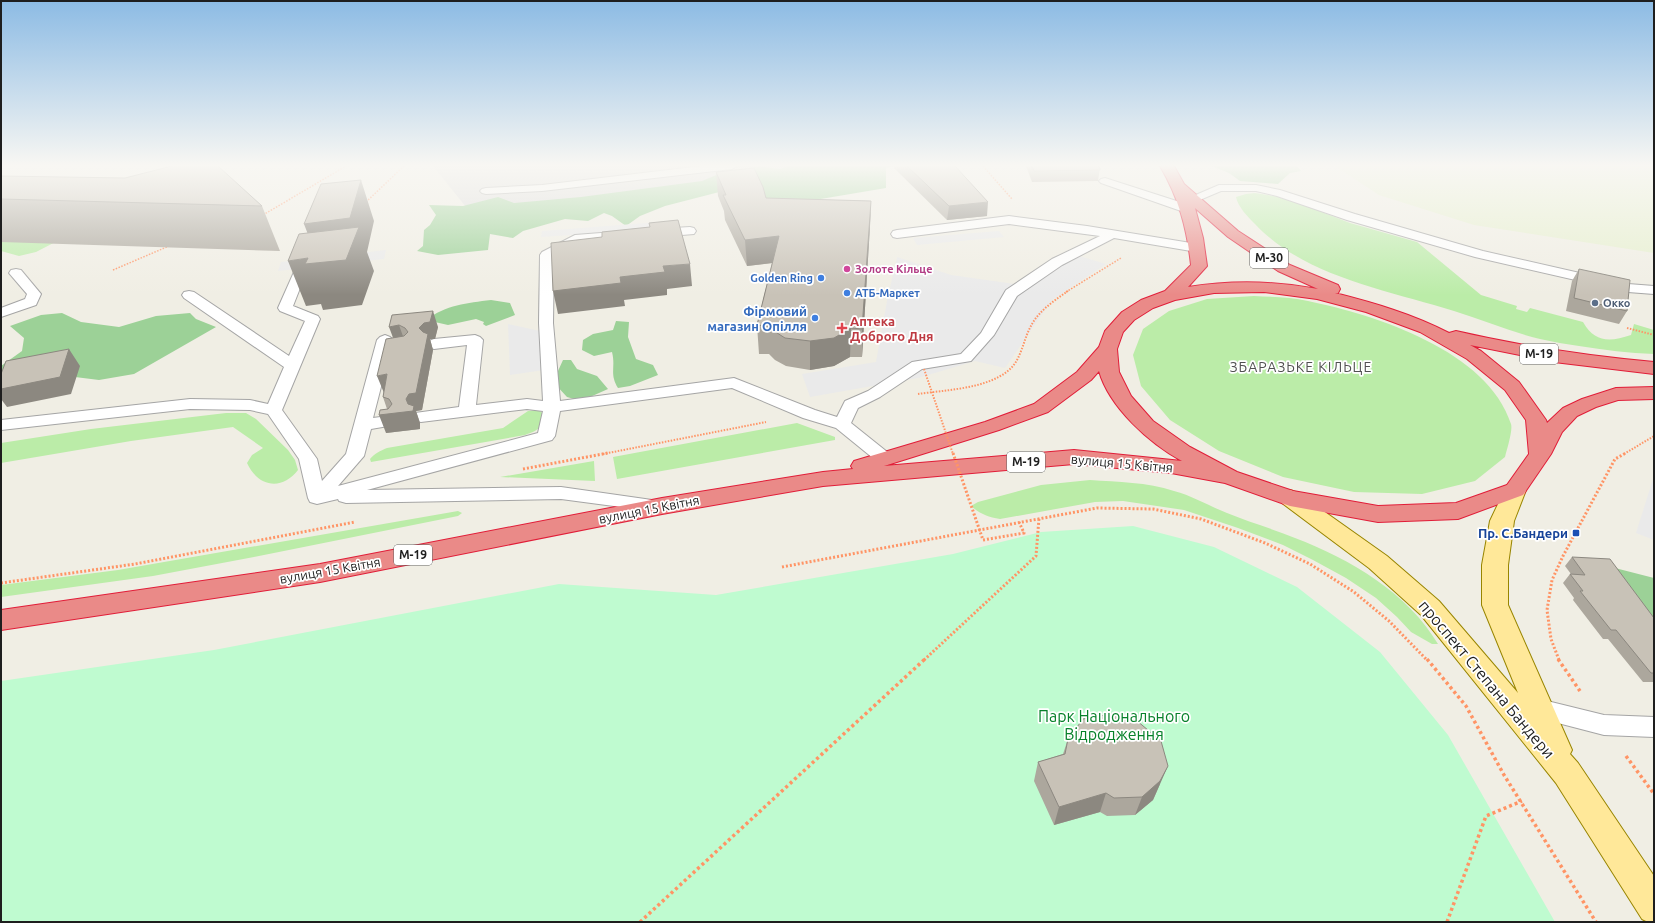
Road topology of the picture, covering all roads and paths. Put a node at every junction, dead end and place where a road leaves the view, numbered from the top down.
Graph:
1 (273, 209) edge
2 (1193, 209) edge
3 (1199, 209) edge
4 (1328, 209) edge
5 (260, 217) dead end
6 (690, 231) dead end
7 (897, 234) dead end
8 (1113, 234) junction
9 (171, 246) edge
10 (1197, 248) junction
11 (112, 270) dead end
12 (328, 272) edge
13 (16, 273) dead end
14 (1654, 290) edge
15 (189, 295) dead end
16 (1171, 295) junction
17 (1372, 308) junction
18 (1, 313) edge
19 (1426, 328) junction
20 (1627, 328) dead end
21 (1654, 335) edge
22 (434, 344) dead end
23 (388, 346) edge
24 (1108, 349) junction
25 (293, 366) junction
26 (1654, 368) edge
27 (924, 369) dead end
28 (1654, 393) edge
29 (552, 407) junction
30 (274, 410) junction
31 (467, 411) junction
32 (421, 417) dead end
33 (388, 421) edge
34 (842, 424) junction
35 (1, 425) edge
36 (363, 425) junction
37 (1654, 436) edge
38 (1540, 454) junction
39 (885, 459) junction
40 (1229, 477) junction
41 (823, 478) junction
42 (1515, 490) junction
43 (318, 498) junction
44 (1290, 498) junction
45 (662, 506) junction
46 (1039, 518) junction
47 (360, 521) dead end
48 (1019, 522) junction
49 (782, 567) dead end
50 (1, 583) edge
51 (1, 620) edge
52 (1582, 693) dead end
53 (1539, 710) junction
54 (1654, 727) edge
55 (1626, 756) dead end
56 (1567, 773) junction
57 (1654, 794) edge
58 (1522, 801) junction
59 (1654, 907) edge
60 (640, 922) edge
61 (1447, 922) edge
62 (1596, 922) edge

1 - 5 path
2 - 10 highway
3 - 17 highway, М-30
4 - 14 lane
6 - 29 lane
7 - 8 lane
8 - 10 lane
8 - 34 lane
9 - 11 path
10 - 16 highway
12 - 25 lane
13 - 18 lane
15 - 25 lane
16 - 17 highway, М-19
16 - 24 highway, М-19
17 - 19 highway, М-19
19 - 26 highway, М-19
19 - 38 highway
20 - 21 path
22 - 31 lane
23 - 36 lane
24 - 39 highway, вулиця 15 Квітня / М-19
24 - 40 highway
25 - 30 lane
27 - 48 path, bridge
28 - 38 highway
29 - 31 lane
29 - 34 lane
29 - 43 lane
30 - 35 lane
30 - 43 lane
31 - 32 lane
33 - 36 lane
34 - 39 lane
36 - 43 lane
37 - 52 path
38 - 42 highway
39 - 41 highway, вулиця 15 Квітня / М-19
40 - 41 highway, вулиця 15 Квітня / М-19
40 - 44 highway, М-19
41 - 45 highway, вулиця 15 Квітня / М-19
42 - 44 highway, М-19
42 - 53 main road, проспект Степана Бандери
43 - 45 lane
44 - 56 main road, проспект Степана Бандери
45 - 51 highway, вулиця 15 Квітня / М-19
46 - 48 path
46 - 58 path
46 - 60 path
47 - 50 path
48 - 49 path
53 - 54 lane
53 - 56 main road, проспект Степана Бандери
55 - 57 path
56 - 59 main road, проспект Степана Бандери
58 - 61 path
58 - 62 path

